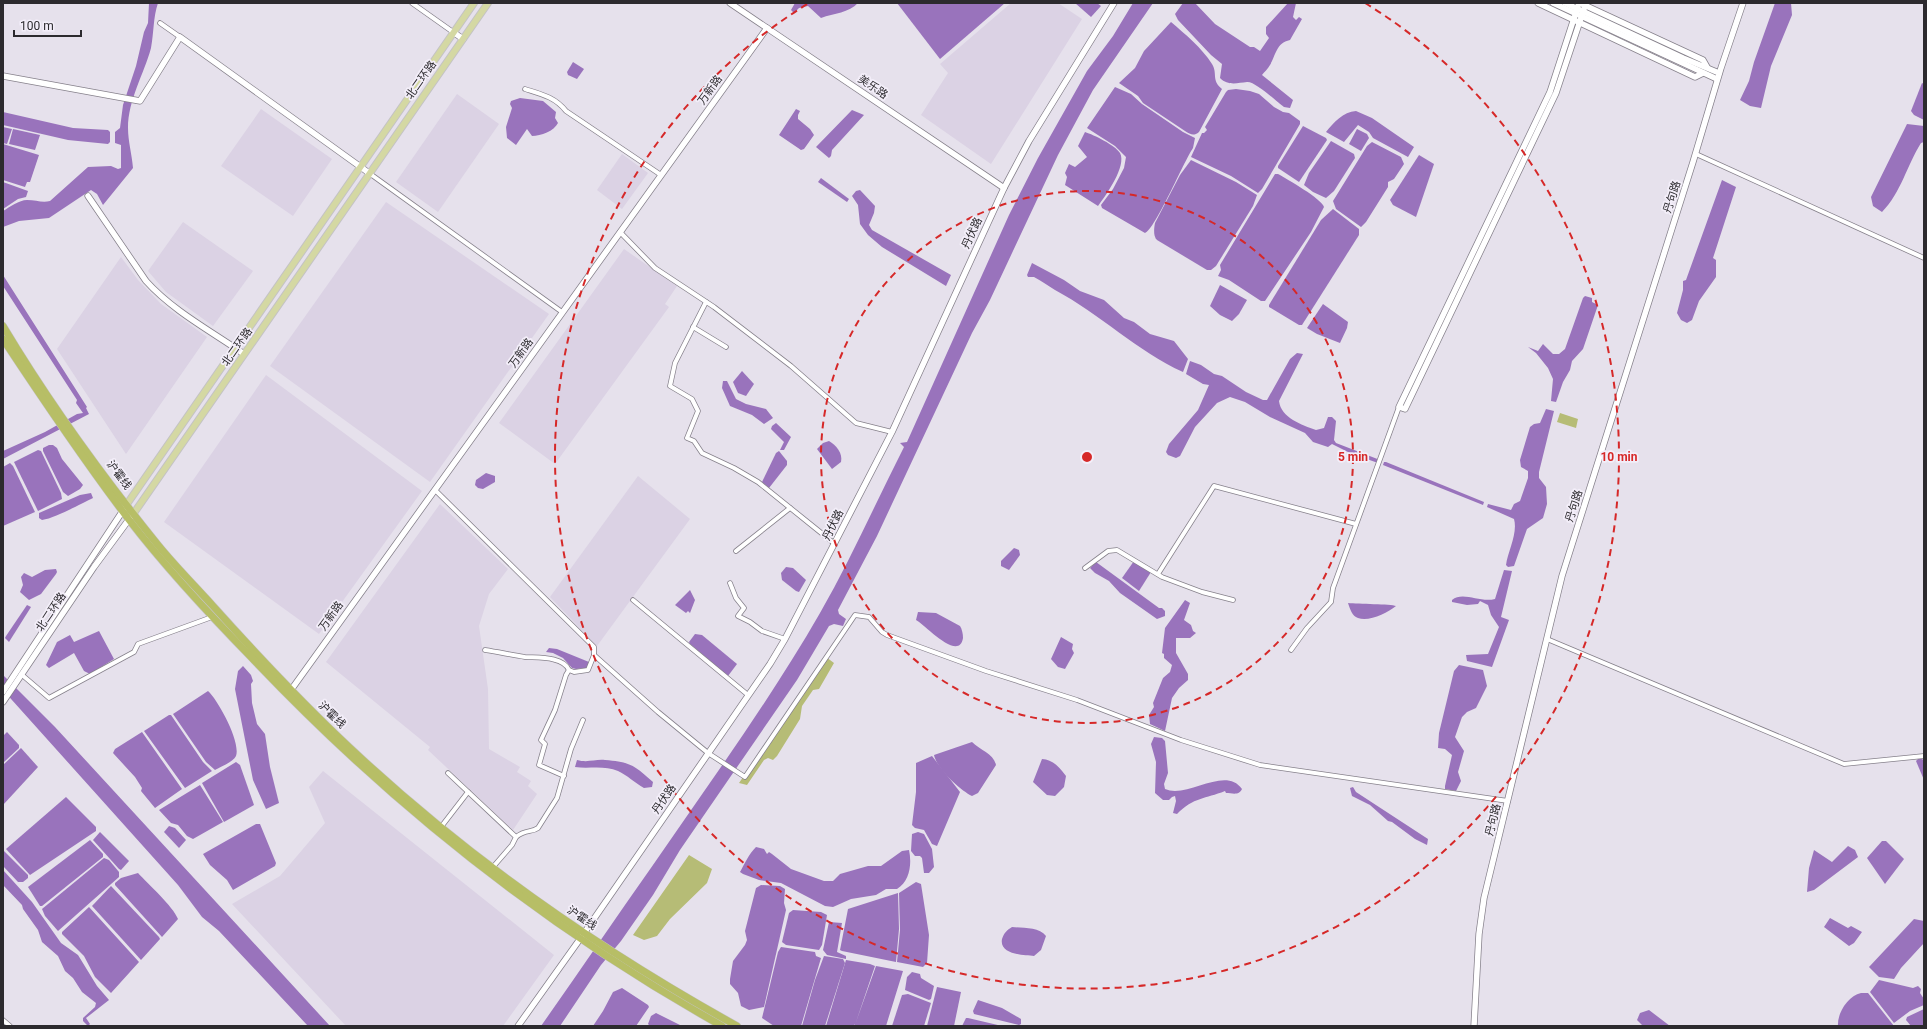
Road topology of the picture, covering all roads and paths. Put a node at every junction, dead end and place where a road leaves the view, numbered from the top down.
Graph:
1 (412, 3) edge
2 (474, 3) edge
3 (488, 3) edge
4 (730, 3) edge
5 (1114, 3) edge
6 (1538, 3) edge
7 (1553, 3) edge
8 (1565, 3) edge
9 (1743, 3) edge
10 (1581, 8) edge
11 (1576, 22) junction
12 (160, 23) dead end
13 (767, 28) junction
14 (453, 32) junction
15 (180, 37) junction
16 (463, 38) junction
17 (1719, 72) junction
18 (1703, 73) junction
19 (3, 76) edge
20 (1717, 80) junction
21 (525, 89) dead end
22 (1696, 154) junction
23 (360, 166) junction
24 (369, 173) junction
25 (661, 176) junction
26 (1004, 188) junction
27 (88, 196) dead end
28 (620, 232) junction
29 (1924, 258) edge
30 (706, 302) junction
31 (562, 312) junction
32 (3, 326) edge
33 (693, 327) junction
34 (3, 339) edge
35 (235, 347) junction
36 (726, 347) dead end
37 (244, 354) junction
38 (1399, 407) joint
39 (892, 432) junction
40 (435, 490) junction
41 (125, 507) junction
42 (790, 508) junction
43 (134, 513) junction
44 (129, 519) junction
45 (1356, 524) junction
46 (834, 544) junction
47 (736, 550) dead end
48 (1085, 568) dead end
49 (1158, 574) junction
50 (730, 583) dead end
51 (633, 600) dead end
52 (1233, 600) dead end
53 (212, 617) junction
54 (785, 639) junction
55 (1547, 639) junction
56 (485, 650) dead end
57 (1291, 650) dead end
58 (594, 655) junction
59 (569, 670) junction
60 (19, 675) junction
61 (291, 690) junction
62 (3, 692) edge
63 (748, 695) junction
64 (3, 702) edge
65 (583, 720) dead end
66 (711, 755) junction
67 (1924, 756) edge
68 (448, 773) dead end
69 (564, 776) junction
70 (468, 792) junction
71 (1508, 802) junction
72 (441, 827) junction
73 (516, 837) junction
74 (490, 870) junction
75 (582, 936) junction
76 (614, 956) junction
77 (3, 1020) edge
78 (10, 1026) edge
79 (518, 1026) edge
80 (722, 1026) edge
81 (737, 1026) edge
82 (1474, 1026) edge

1 - 14 street
2 - 14 main road, 北二环路
3 - 16 main road, 北二环路
4 - 13 street, 美乐路
5 - 26 street, 丹伏路
6 - 11 street
7 - 10 street
8 - 10 street
9 - 17 street, 丹句路
10 - 11 street
10 - 17 street
10 - 18 street
11 - 18 street
11 - 38 street
12 - 15 street
13 - 25 street, 万新路
13 - 26 street, 美乐路
14 - 16 street
14 - 23 main road, 北二环路
15 - 19 street
15 - 23 street
16 - 24 main road, 北二环路
17 - 20 street, 丹句路
18 - 20 street
20 - 22 street, 丹句路
21 - 25 street
22 - 29 street
22 - 55 street, 丹句路
23 - 24 street
23 - 35 main road, 北二环路
24 - 31 street
24 - 37 main road, 北二环路
25 - 28 street, 万新路
26 - 39 street, 丹伏路
27 - 35 street
28 - 30 street
28 - 31 street, 万新路
30 - 33 street
30 - 39 street
31 - 40 street, 万新路
32 - 41 highway, 沪霍线
33 - 36 street
33 - 42 street
34 - 41 highway, 沪霍线
35 - 37 street
35 - 41 main road, 北二环路
37 - 43 main road, 北二环路
38 - 45 street
39 - 46 street, 丹伏路
40 - 58 street
40 - 61 street, 万新路
41 - 43 highway, 沪霍线
41 - 44 highway, 沪霍线
41 - 60 street, 北二环路
42 - 46 street
42 - 47 street
43 - 44 street, 北二环路
43 - 61 highway, 沪霍线
44 - 53 highway, 沪霍线
44 - 60 street, 北二环路
45 - 49 street
45 - 57 street
46 - 54 street, 丹伏路
48 - 49 street
49 - 52 street
50 - 54 street
51 - 63 street
53 - 60 street
53 - 74 highway, 沪霍线
54 - 63 street, 丹伏路
55 - 67 street
55 - 71 street, 丹句路
56 - 59 street
58 - 59 street
58 - 66 street
59 - 69 street
60 - 62 street, 北二环路
60 - 64 street, 北二环路
61 - 72 highway, 沪霍线
63 - 66 street, 丹伏路
65 - 69 street
66 - 71 street
66 - 75 street, 丹伏路
68 - 70 street
69 - 73 street
70 - 72 street
70 - 73 street
71 - 82 street, 丹句路
72 - 74 highway, 沪霍线
73 - 74 street
74 - 75 highway, 沪霍线
75 - 76 highway, 沪霍线
75 - 79 street, 丹伏路
76 - 80 highway, 沪霍线
76 - 81 highway, 沪霍线
77 - 78 street

